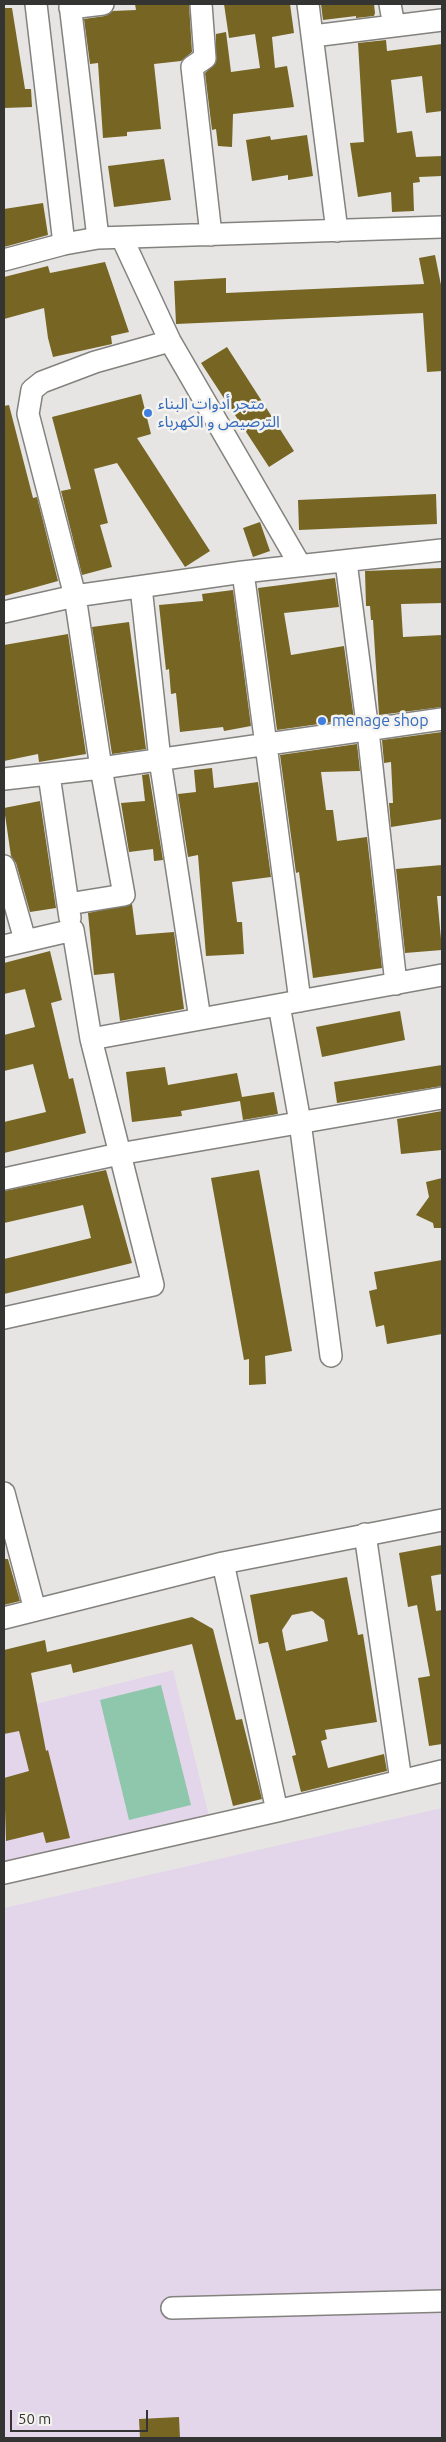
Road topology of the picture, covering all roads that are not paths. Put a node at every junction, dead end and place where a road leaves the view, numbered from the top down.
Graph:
1 (36, 4) edge
2 (103, 4) edge
3 (201, 4) edge
4 (308, 4) edge
5 (390, 4) edge
6 (70, 6) edge
7 (442, 20) edge
8 (394, 26) junction
9 (313, 36) junction
10 (442, 227) edge
11 (337, 231) junction
12 (211, 235) junction
13 (98, 238) junction
14 (122, 238) junction
15 (64, 244) junction
16 (4, 260) edge
17 (170, 341) junction
18 (442, 550) edge
19 (346, 562) junction
20 (300, 565) junction
21 (243, 572) junction
22 (141, 587) junction
23 (75, 596) junction
24 (4, 612) edge
25 (442, 719) edge
26 (368, 731) junction
27 (267, 745) junction
28 (160, 760) junction
29 (101, 768) junction
30 (49, 775) junction
31 (4, 779) edge
32 (4, 866) edge
33 (68, 904) junction
34 (73, 930) junction
35 (25, 940) junction
36 (4, 946) edge
37 (442, 975) edge
38 (396, 984) junction
39 (300, 1001) junction
40 (279, 1005) junction
41 (200, 1020) junction
42 (91, 1039) junction
43 (442, 1098) edge
44 (300, 1122) junction
45 (119, 1154) junction
46 (4, 1179) edge
47 (4, 1318) edge
48 (331, 1356) dead end
49 (4, 1493) edge
50 (442, 1520) edge
51 (365, 1534) junction
52 (223, 1564) junction
53 (35, 1610) junction
54 (4, 1618) edge
55 (442, 1771) edge
56 (402, 1781) junction
57 (277, 1811) junction
58 (4, 1873) edge
59 (442, 2302) edge
60 (172, 2308) dead end

1 - 15 street
2 - 6 street
3 - 12 street
4 - 9 street
5 - 8 street
6 - 13 street
7 - 8 street
8 - 9 street
9 - 11 street
10 - 11 street
11 - 12 street
12 - 14 street
13 - 14 street
13 - 15 street
14 - 17 street
15 - 16 street
17 - 20 street
17 - 23 street
18 - 19 street
19 - 20 street
19 - 26 street
20 - 21 street
21 - 22 street
21 - 27 street
22 - 23 street
22 - 28 street
23 - 24 street
23 - 29 street
25 - 26 street
26 - 27 street
26 - 38 street
27 - 28 street
27 - 39 street
28 - 29 street
28 - 41 street
29 - 30 street
29 - 33 street
30 - 31 street
30 - 33 street
32 - 35 street
33 - 34 street
34 - 35 street
34 - 42 street
35 - 36 street
37 - 38 street
38 - 39 street
39 - 40 street
40 - 41 street
40 - 44 street
41 - 42 street
42 - 45 street
43 - 44 street
44 - 45 street
44 - 48 street
45 - 46 street
45 - 47 street
49 - 53 street
50 - 51 street
51 - 52 street
51 - 56 street
52 - 53 street
52 - 57 street
53 - 54 street
55 - 56 street
56 - 57 street
57 - 58 street
59 - 60 street

